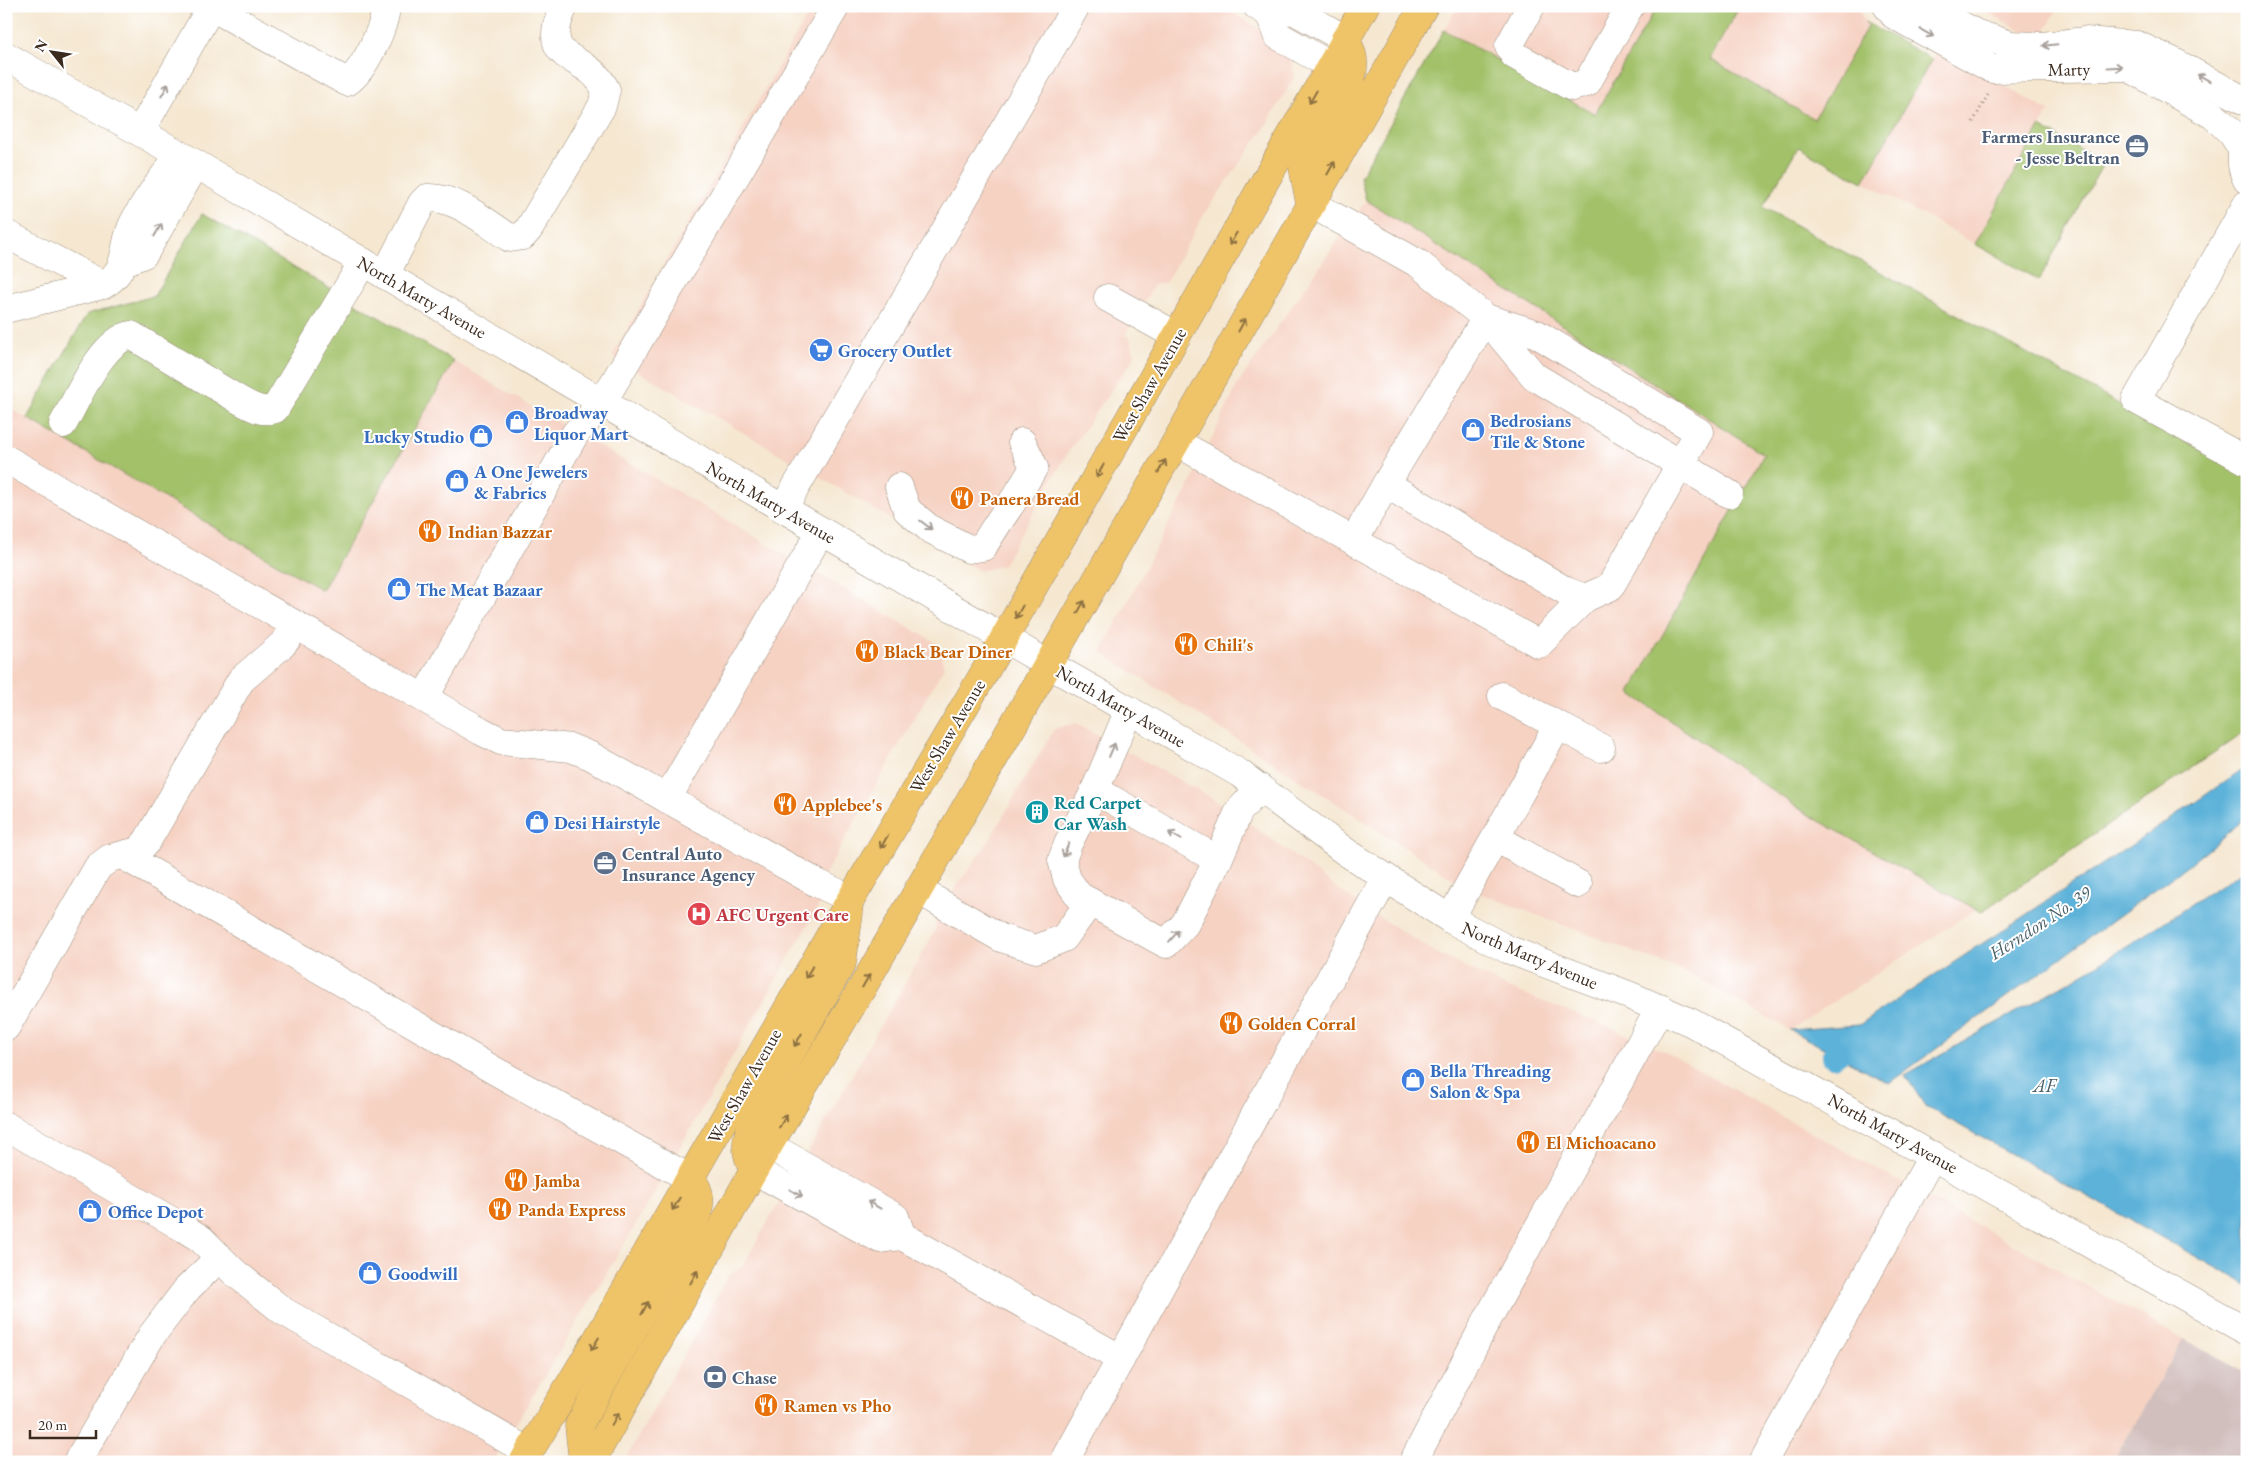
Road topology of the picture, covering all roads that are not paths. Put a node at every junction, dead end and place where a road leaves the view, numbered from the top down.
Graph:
1 (386, 6) edge
2 (564, 6) edge
3 (836, 6) edge
4 (1076, 6) edge
5 (1365, 6) edge
6 (1424, 6) edge
7 (1531, 6) edge
8 (1630, 6) edge
9 (1887, 6) edge
10 (1927, 6) edge
11 (204, 7) edge
12 (1263, 10) edge
13 (2087, 32) junction
14 (1345, 39) junction
15 (6, 56) edge
16 (1330, 66) junction
17 (2081, 69) junction
18 (2247, 102) edge
19 (132, 127) junction
20 (2244, 142) edge
21 (188, 160) junction
22 (2247, 180) edge
23 (1310, 203) junction
24 (2247, 204) edge
25 (6, 234) edge
26 (374, 269) junction
27 (102, 286) junction
28 (1108, 298) dead end
29 (6, 309) edge
30 (1486, 318) junction
31 (1177, 336) junction
32 (602, 403) junction
33 (63, 424) dead end
34 (1022, 442) dead end
35 (1176, 442) junction
36 (6, 459) edge
37 (2247, 461) edge
38 (1681, 465) junction
39 (1386, 484) junction
40 (899, 487) dead end
41 (1729, 494) dead end
42 (783, 509) junction
43 (821, 531) junction
44 (1354, 541) junction
45 (1585, 598) junction
46 (297, 626) junction
47 (1004, 638) junction
48 (1048, 664) junction
49 (1502, 696) dead end
50 (424, 698) junction
51 (1129, 710) junction
52 (1558, 725) junction
53 (1602, 748) dead end
54 (1260, 788) junction
55 (1095, 790) junction
56 (667, 799) junction
57 (1496, 838) junction
58 (124, 856) junction
59 (1218, 860) junction
60 (1385, 879) junction
61 (1578, 884) dead end
62 (918, 890) junction
63 (851, 899) junction
64 (1090, 902) junction
65 (1450, 919) junction
66 (1660, 1008) junction
67 (6, 1027) edge
68 (6, 1126) edge
69 (768, 1145) junction
70 (1933, 1155) junction
71 (754, 1170) junction
72 (691, 1179) junction
73 (902, 1236) junction
74 (218, 1258) junction
75 (2247, 1331) edge
76 (1121, 1359) junction
77 (526, 1457) edge
78 (77, 1462) edge
79 (583, 1462) edge
80 (591, 1462) edge
81 (1064, 1462) edge
82 (1412, 1462) edge
83 (1762, 1462) edge

1 - 11 street
2 - 26 street
3 - 32 street
4 - 42 street
5 - 14 main road, West Shaw Avenue
23 -> 6 main road
7 - 8 street
9 -> 17 street, Marty
13 -> 10 street, Marty
11 - 19 street
12 - 14 street
12 - 16 street
13 - 17 street
18 -> 13 street, Marty
14 - 16 main road, West Shaw Avenue
14 - 23 main road
15 - 19 street, North Marty Avenue
16 -> 31 main road, West Shaw Avenue
17 -> 20 street, Marty
19 - 21 street, North Marty Avenue
20 - 22 street
21 - 26 street, North Marty Avenue
21 - 27 street
23 - 30 street
35 -> 23 main road
24 - 37 street
25 - 27 street
26 - 32 street, North Marty Avenue
26 - 33 street
27 - 29 street
28 - 31 street
30 - 38 street
30 - 38 street
30 - 39 street
31 -> 47 main road, West Shaw Avenue
32 - 42 street, North Marty Avenue
32 - 50 street
40 -> 34 street
35 - 44 street
48 -> 35 main road
36 - 46 street
38 - 41 street
38 - 45 street
39 - 44 street
39 - 45 street
42 - 43 street, North Marty Avenue
43 - 47 street, North Marty Avenue
43 - 56 street
44 - 45 street
46 - 50 street
46 - 58 street
47 - 48 street, North Marty Avenue
47 -> 63 main road, West Shaw Avenue
48 - 51 street, North Marty Avenue
48 - 62 main road
49 - 52 street
50 - 56 street
51 - 54 street, North Marty Avenue
55 -> 51 street
52 - 53 street
52 - 57 street
54 - 59 street
54 - 60 street, North Marty Avenue
59 -> 55 street
55 -> 64 street
56 - 63 street
57 - 61 street
57 - 65 street
58 - 67 street
58 - 72 street
64 -> 59 street
60 - 65 street, North Marty Avenue
60 - 76 street
62 - 64 street
69 -> 62 main road
63 -> 71 main road
63 -> 72 main road, West Shaw Avenue
65 - 66 street, North Marty Avenue
66 - 70 street, North Marty Avenue
66 - 82 street
68 - 74 street
69 - 71 main road
73 -> 69 street
70 - 75 street, North Marty Avenue
70 - 83 street
71 -> 73 street
80 -> 71 main road
72 -> 77 main road, West Shaw Avenue
79 -> 72 main road
73 - 76 street
74 - 77 street
74 - 78 street
76 - 81 street

